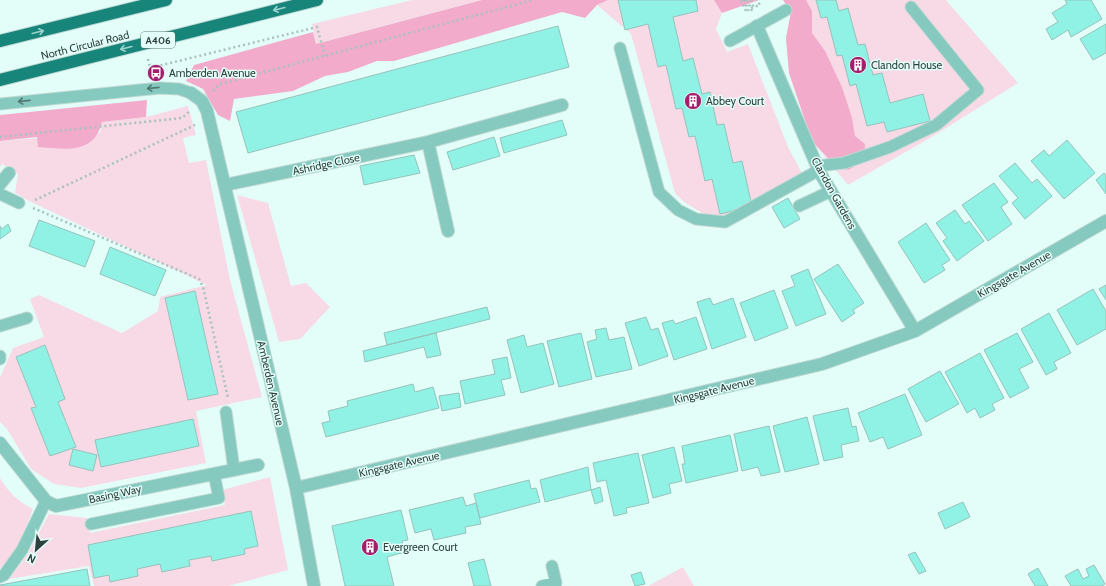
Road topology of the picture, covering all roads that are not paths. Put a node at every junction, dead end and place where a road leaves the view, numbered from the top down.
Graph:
1 (166, 0) edge
2 (317, 0) edge
3 (911, 7) dead end
4 (786, 10) dead end
5 (757, 26) junction
6 (0, 41) edge
7 (730, 41) dead end
8 (620, 48) dead end
9 (0, 80) edge
10 (191, 94) joint
11 (0, 104) edge
12 (562, 105) dead end
13 (428, 142) junction
14 (818, 168) junction
15 (9, 173) dead end
16 (0, 184) edge
17 (225, 185) junction
18 (831, 191) junction
19 (0, 194) edge
20 (19, 203) road end
21 (799, 206) dead end
22 (1106, 221) edge
23 (448, 231) dead end
24 (27, 318) dead end
25 (0, 326) edge
26 (915, 331) junction
27 (0, 356) edge
28 (0, 359) edge
29 (226, 412) road end
30 (0, 444) edge
31 (258, 465) dead end
32 (234, 470) junction
33 (214, 474) junction
34 (296, 488) junction
35 (46, 501) junction
36 (91, 524) dead end
37 (552, 566) dead end
38 (0, 577) edge
39 (314, 586) edge
40 (542, 586) edge

6 -> 1 highway
2 -> 9 highway, North Circular Road / A406
3 - 14 lane
4 - 5 lane
5 - 7 lane
5 - 14 street, Clandon Gardens
8 - 14 lane
10 -> 11 lane
10 - 17 street, Amberden Avenue
12 - 13 street, Ashridge Close
13 - 17 street, Ashridge Close
13 - 23 street
14 - 18 street, Clandon Gardens
15 - 16 street
17 - 34 street, Amberden Avenue
18 - 21 lane
18 - 26 street, Clandon Gardens
19 - 20 lane
22 - 26 street, Kingsgate Avenue
24 - 25 lane
26 - 34 street, Kingsgate Avenue
27 - 28 lane
29 - 32 lane
30 - 35 street
31 - 32 street, Basing Way
32 - 33 street, Basing Way
33 - 35 street, Basing Way
33 - 36 lane
34 - 39 street, Amberden Avenue
35 - 38 lane
37 - 40 lane

